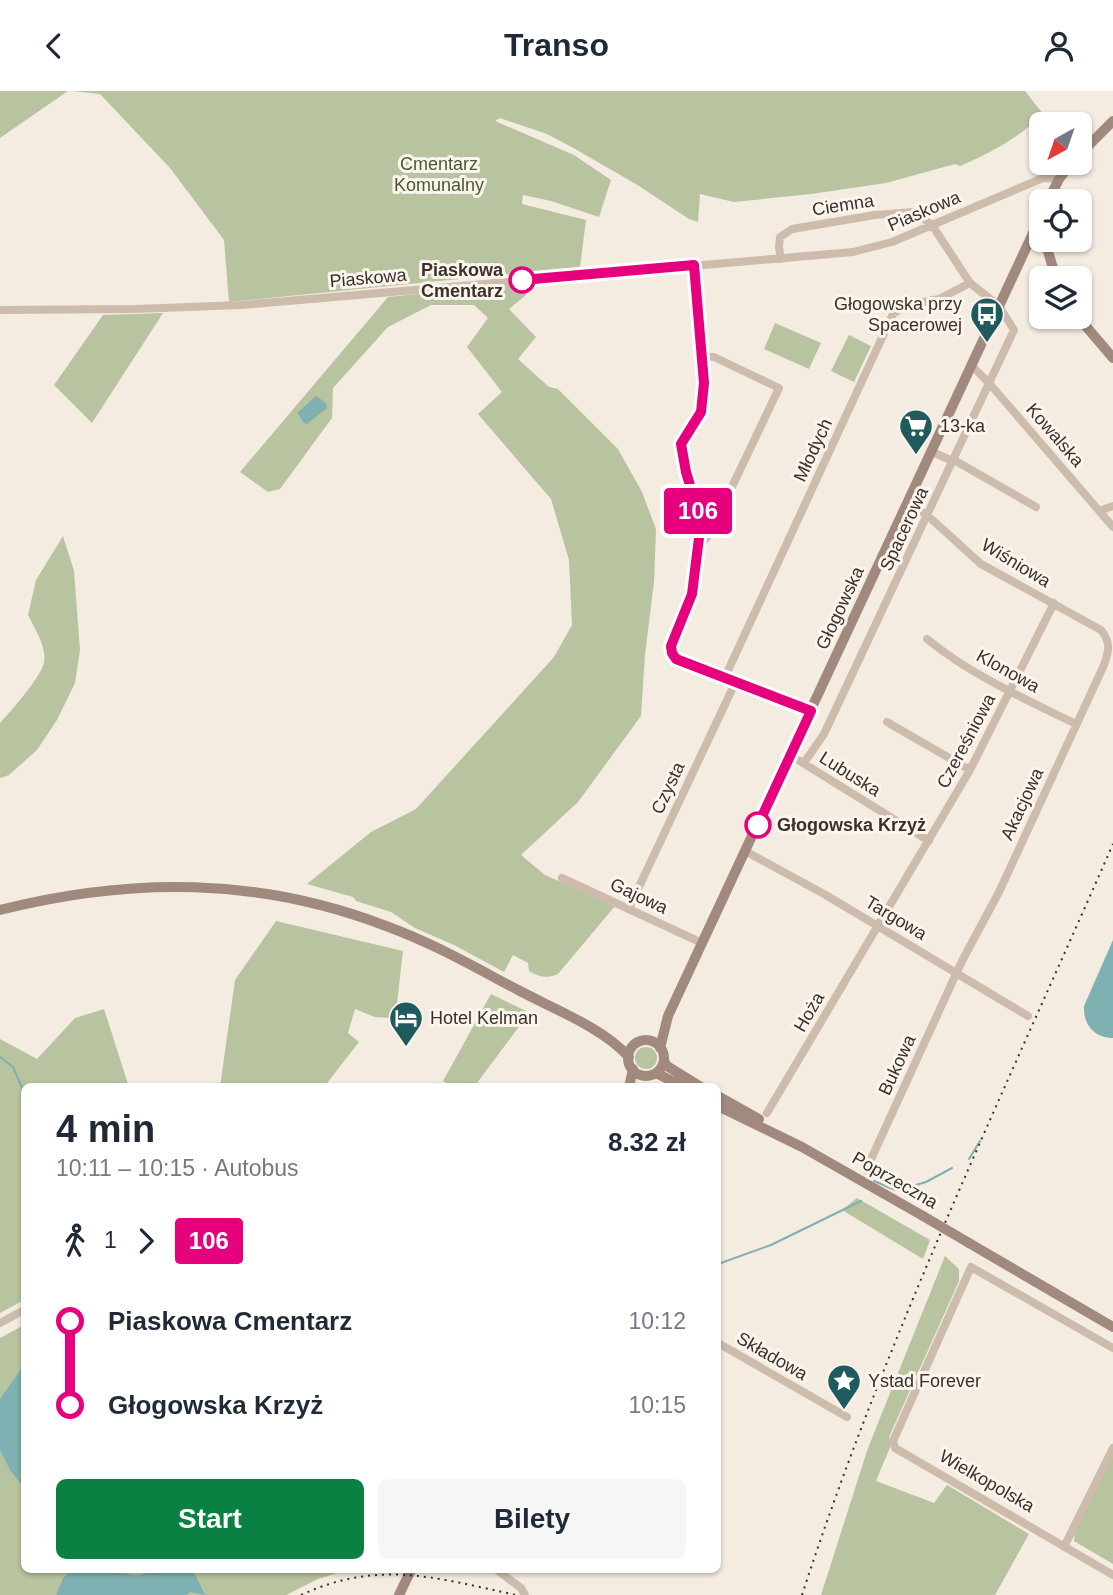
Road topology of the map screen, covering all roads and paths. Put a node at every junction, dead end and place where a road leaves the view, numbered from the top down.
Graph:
1 (1113, 121) edge
2 (1092, 142) edge
3 (1062, 175) edge
4 (1059, 179) junction
5 (1054, 189) edge
6 (932, 225) junction
7 (1029, 242) edge
8 (780, 259) junction
9 (694, 265) junction
10 (970, 283) junction
11 (999, 306) junction
12 (0, 310) edge
13 (1088, 329) edge
14 (702, 357) junction
15 (1113, 358) edge
16 (972, 366) junction
17 (989, 383) junction
18 (932, 452) junction
19 (953, 461) junction
20 (908, 503) junction
21 (1036, 506) dead end
22 (1113, 507) edge
23 (1099, 511) junction
24 (928, 516) junction
25 (1107, 519) junction
26 (1113, 527) edge
27 (700, 546) junction
28 (1054, 603) junction
29 (927, 639) dead end
30 (1109, 646) joint
31 (725, 677) junction
32 (736, 681) junction
33 (1009, 691) junction
34 (811, 711) junction
35 (887, 722) dead end
36 (1076, 724) junction
37 (790, 755) junction
38 (804, 763) junction
39 (970, 770) junction
40 (929, 841) junction
41 (746, 851) junction
42 (562, 878) dead end
43 (629, 908) junction
44 (0, 910) edge
45 (878, 926) junction
46 (702, 943) junction
47 (956, 973) junction
48 (668, 1016) junction
49 (1028, 1016) dead end
50 (599, 1033) junction
51 (648, 1041) junction
52 (635, 1044) junction
53 (660, 1048) junction
54 (629, 1057) junction
55 (664, 1061) junction
56 (633, 1069) junction
57 (651, 1074) junction
58 (630, 1083) edge
59 (642, 1083) edge
60 (674, 1083) edge
61 (695, 1083) edge
62 (721, 1098) edge
63 (721, 1107) edge
64 (767, 1113) dead end
65 (802, 1147) junction
66 (866, 1170) dead end
67 (21, 1312) edge
68 (0, 1323) edge
69 (1113, 1328) edge
70 (721, 1345) edge
71 (1113, 1348) edge
72 (847, 1417) dead end
73 (1113, 1448) edge
74 (1064, 1546) junction
75 (410, 1573) edge
76 (500, 1573) edge
77 (1113, 1575) edge
78 (399, 1595) edge
79 (525, 1595) edge

1 - 2 main road
3 - 4 main road
4 - 5 main road
4 - 6 street, Piaskowa
6 - 8 street, Piaskowa
6 - 8 street, Ciemna
6 - 10 street
7 - 11 main road, Głogowska
8 - 9 street, Piaskowa
9 - 12 street, Piaskowa
9 - 14 street
10 - 11 street
10 - 31 street, Młodych
11 - 16 main road, Głogowska
11 - 17 street, Spacerowa
13 - 15 main road
14 - 27 street
14 - 27 street
16 - 17 street, Kowalska
16 - 18 main road, Głogowska
17 - 19 street, Spacerowa
17 - 23 street, Kowalska
18 - 19 street
18 - 20 main road, Głogowska
19 - 21 street
19 - 24 street, Spacerowa
20 - 24 street, Wiśniowa
20 - 34 main road, Głogowska
22 - 23 street
22 - 25 street
23 - 25 street, Kowalska
24 - 28 street, Wiśniowa
24 - 38 street, Spacerowa
25 - 26 street, Kowalska
27 - 31 street
28 - 30 street, Wiśniowa
28 - 33 street, Czereśniowa
29 - 33 street, Klonowa
30 - 36 street, Akacjowa
31 - 32 street
32 - 34 street
32 - 43 street, Czysta
33 - 36 street, Klonowa
33 - 39 street, Czereśniowa
34 - 37 main road, Głogowska
35 - 39 street
36 - 47 street, Akacjowa
37 - 38 street, Lubuska
37 - 41 main road, Głogowska
38 - 40 street, Lubuska
39 - 40 street, Czereśniowa
40 - 45 street, Czereśniowa
41 - 45 street, Targowa
41 - 46 main road, Głogowska
42 - 43 street, Gajowa
43 - 46 street, Gajowa
44 - 50 main road
45 - 47 street, Targowa
45 - 64 street, Hoża
46 - 48 main road, Głogowska
47 - 49 street, Targowa
47 - 66 street, Bukowa
48 - 51 main road, Głogowska
48 - 53 main road, Głogowska
50 - 52 main road
50 - 54 main road
51 - 52 main road
51 - 53 main road
52 - 54 main road
53 - 55 main road
54 - 56 main road
55 - 57 main road
55 - 61 main road
56 - 57 main road
56 - 58 main road
57 - 59 main road
57 - 60 main road
62 - 65 main road, Poprzeczna
63 - 65 main road, Poprzeczna
65 - 69 main road, Poprzeczna, bridge
67 - 68 street
70 - 72 street, Składowa
71 - 74 street, Wielkopolska
73 - 74 street
74 - 77 street, Wielkopolska
75 - 78 main road
76 - 79 street

